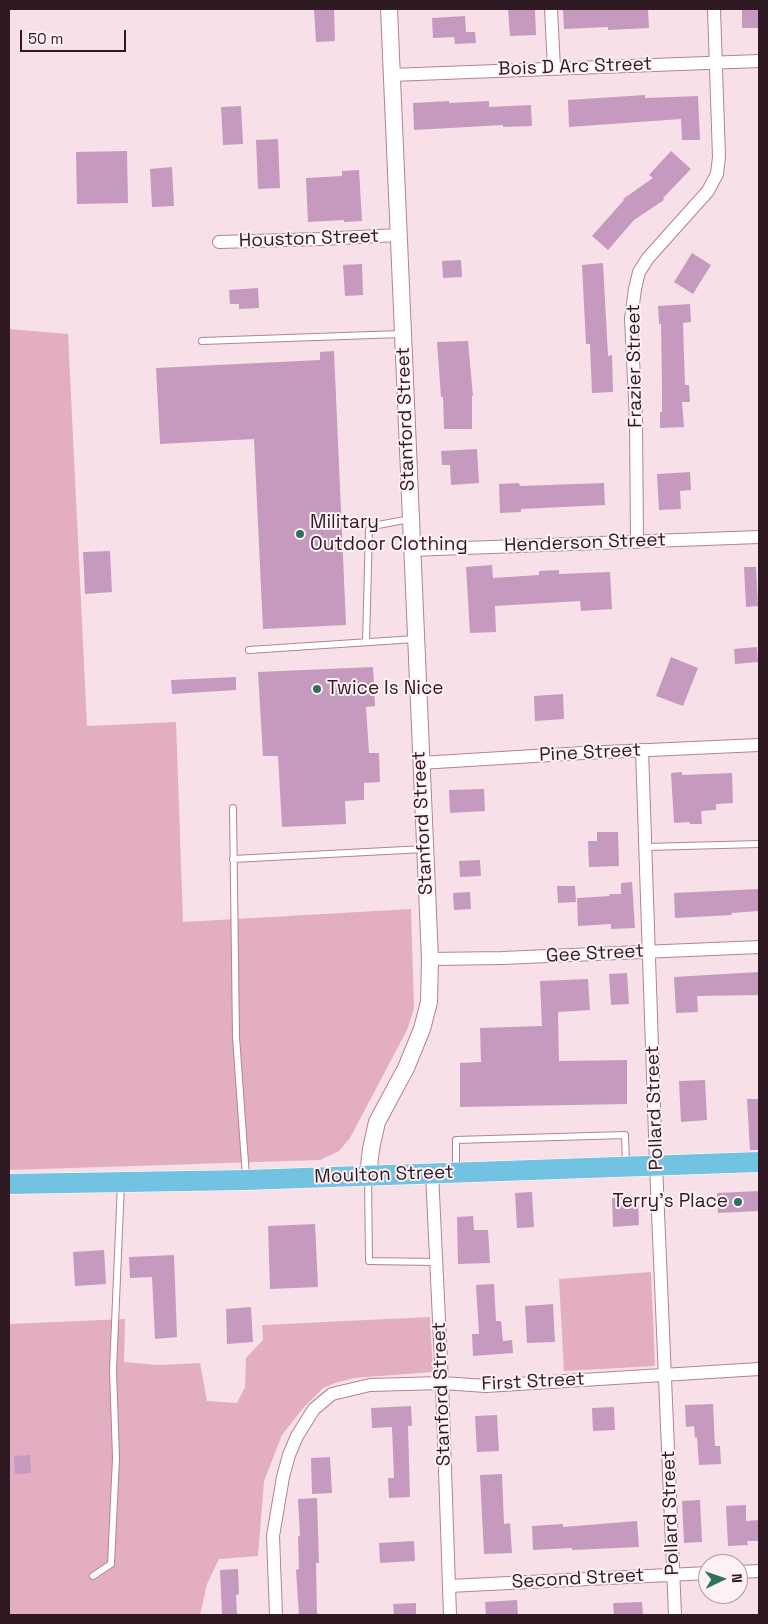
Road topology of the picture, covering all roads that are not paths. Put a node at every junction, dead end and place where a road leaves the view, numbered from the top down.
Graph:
1 (389, 9) edge
2 (551, 9) edge
3 (714, 9) edge
4 (759, 61) edge
5 (715, 62) junction
6 (554, 68) junction
7 (392, 75) junction
8 (398, 235) junction
9 (219, 242) dead end
10 (402, 334) junction
11 (202, 341) dead end
12 (410, 519) junction
13 (759, 537) edge
14 (637, 542) junction
15 (411, 550) junction
16 (415, 639) junction
17 (366, 642) junction
18 (249, 650) dead end
19 (759, 745) edge
20 (642, 750) junction
21 (420, 763) junction
22 (232, 808) dead end
23 (759, 844) edge
24 (646, 847) junction
25 (425, 849) junction
26 (233, 859) junction
27 (759, 947) edge
28 (649, 951) junction
29 (430, 959) junction
30 (759, 1162) edge
31 (656, 1165) junction
32 (626, 1166) junction
33 (456, 1173) junction
34 (432, 1174) junction
35 (368, 1176) junction
36 (246, 1180) junction
37 (121, 1182) junction
38 (9, 1184) edge
39 (436, 1262) junction
40 (759, 1368) edge
41 (666, 1375) junction
42 (442, 1383) junction
43 (698, 1573) edge
44 (674, 1574) junction
45 (93, 1576) dead end
46 (449, 1586) junction
47 (276, 1615) edge
48 (450, 1615) edge
49 (675, 1615) edge

1 - 7 street, Stanford Street
2 - 6 street
3 - 5 street, Frazier Street
4 - 5 street, Bois D Arc Street
5 - 6 street, Bois D Arc Street
5 - 14 street, Frazier Street
6 - 7 street, Bois D Arc Street
7 - 8 street, Stanford Street
8 - 9 street, Houston Street
8 - 10 street, Stanford Street
10 - 11 lane
10 - 12 street, Stanford Street
12 - 15 street, Stanford Street
12 - 17 lane
13 - 14 street, Henderson Street
14 - 15 street, Henderson Street
15 - 16 street, Stanford Street
16 - 17 lane
16 - 21 street, Stanford Street
17 - 18 lane
19 - 20 street, Pine Street
20 - 21 street, Pine Street
20 - 24 street, Pollard Street
21 - 25 street, Stanford Street
22 - 26 lane
23 - 24 lane
24 - 28 street, Pollard Street
25 - 26 lane
25 - 29 street, Stanford Street
26 - 36 lane
27 - 28 street, Gee Street
28 - 29 street, Gee Street
28 - 31 street, Pollard Street
29 - 35 street, Stanford Street
30 - 31 main road, Moulton Street
31 - 32 main road, Moulton Street
31 - 41 street, Pollard Street
32 - 33 main road, Moulton Street
32 - 33 lane
33 - 34 main road, Moulton Street
34 - 35 main road, Moulton Street
34 - 39 street, Stanford Street
35 - 36 main road, Moulton Street
35 - 39 lane
36 - 37 main road, Moulton Street
37 - 38 main road, Moulton Street
37 - 45 lane
39 - 42 street, Stanford Street
40 - 41 street, First Street
41 - 42 street, First Street
41 - 44 street, Pollard Street
42 - 46 street, Stanford Street
42 - 47 street, First Street
43 - 44 street, Second Street
44 - 46 street, Second Street
44 - 49 street, Pollard Street
46 - 48 street, Stanford Street

